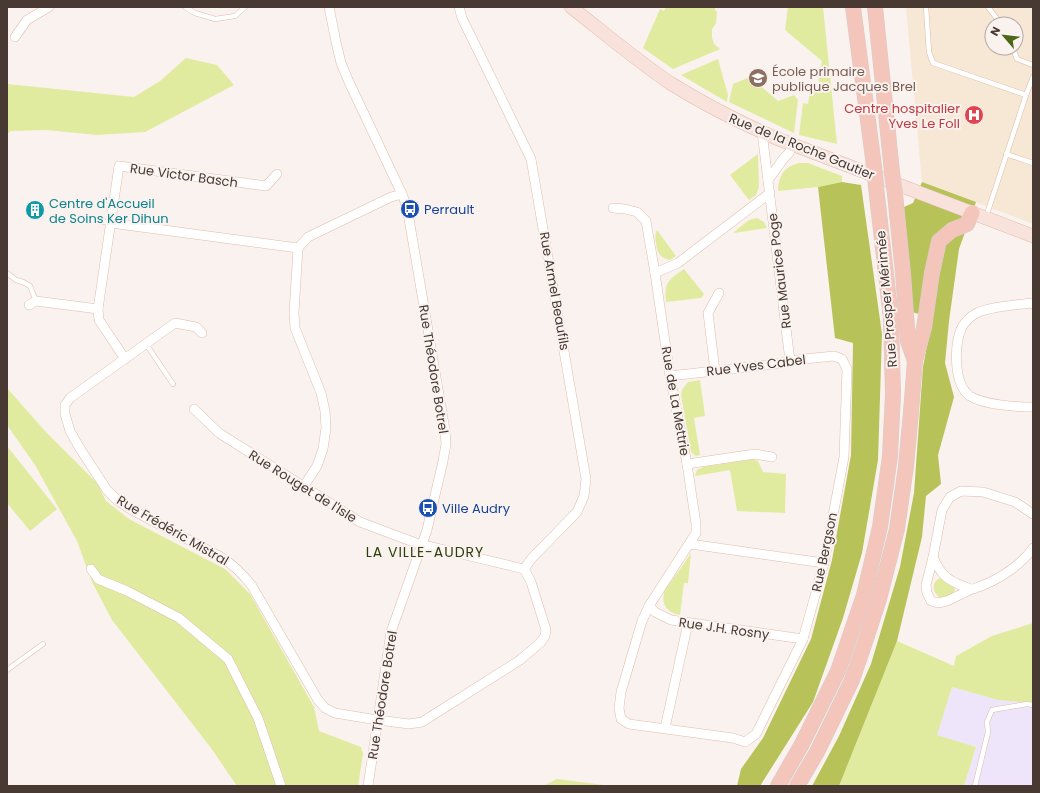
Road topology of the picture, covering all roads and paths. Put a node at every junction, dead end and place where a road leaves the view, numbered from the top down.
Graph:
1 (49, 7) edge
2 (185, 7) edge
3 (245, 7) edge
4 (329, 7) edge
5 (459, 7) edge
6 (571, 7) edge
7 (853, 7) edge
8 (874, 7) edge
9 (926, 7) edge
10 (988, 7) edge
11 (995, 16) edge
12 (15, 37) dead end
13 (1016, 56) edge
14 (1033, 65) edge
15 (1033, 77) edge
16 (1026, 95) junction
17 (762, 132) junction
18 (793, 144) junction
19 (1006, 154) junction
20 (1033, 163) edge
21 (277, 174) dead end
22 (768, 180) junction
23 (770, 193) junction
24 (402, 194) junction
25 (613, 208) dead end
26 (978, 215) junction
27 (89, 220) dead end
28 (111, 223) junction
29 (1033, 236) edge
30 (298, 248) junction
31 (7, 273) edge
32 (655, 273) junction
33 (719, 293) dead end
34 (32, 303) joint
35 (1033, 304) edge
36 (98, 309) junction
37 (202, 333) dead end
38 (146, 344) junction
39 (125, 359) junction
40 (842, 359) joint
41 (790, 361) junction
42 (915, 361) junction
43 (714, 371) junction
44 (670, 376) junction
45 (172, 384) dead end
46 (1033, 408) edge
47 (194, 410) dead end
48 (772, 457) dead end
49 (687, 464) junction
50 (304, 486) junction
51 (1033, 514) edge
52 (422, 544) junction
53 (690, 544) junction
54 (1031, 553) edge
55 (933, 557) junction
56 (824, 563) junction
57 (91, 569) dead end
58 (524, 569) junction
59 (972, 589) junction
60 (649, 606) junction
61 (688, 623) junction
62 (803, 639) junction
63 (43, 644) dead end
64 (7, 670) edge
65 (1033, 705) edge
66 (377, 720) junction
67 (665, 728) junction
68 (756, 734) joint
69 (281, 786) edge
70 (368, 786) edge
71 (778, 786) edge
72 (797, 786) edge
73 (975, 786) edge

1 - 12 street
2 - 3 lane
4 - 24 street, Rue Théodore Botrel
5 - 58 street, Rue Armel Beaufils
6 - 17 street, Rue de la Roche Gautier
7 - 71 main road, Rue Prosper Mérimée, bridge
8 - 42 main road, Rue Prosper Mérimée, bridge
9 - 16 lane
10 - 11 lane
13 - 14 lane
15 - 16 lane
16 - 19 lane
17 - 18 street, Rue de la Roche Gautier
17 - 22 street, Rue Maurice Poge
18 - 22 street
18 - 26 street, Rue de la Roche Gautier
19 - 20 lane
19 - 26 lane
21 - 28 street, Rue Victor Basch
22 - 23 street, Rue Maurice Poge
23 - 32 street
23 - 41 street, Rue Maurice Poge
24 - 30 street
24 - 52 street, Rue Théodore Botrel
25 - 32 street, Rue de La Mettrie
26 - 29 street, Rue de la Roche Gautier
26 - 42 main road
27 - 28 lane
28 - 30 street
28 - 36 street
30 - 50 street
31 - 34 lane
32 - 44 street, Rue de La Mettrie
33 - 43 street
34 - 36 street
35 - 46 street
36 - 39 street
37 - 38 street
38 - 39 street
38 - 45 lane
39 - 66 street, Rue Frédéric Mistral
40 - 41 street, Rue Yves Cabel
40 - 56 street, Rue Bergson
41 - 43 street, Rue Yves Cabel
42 - 72 main road, Rue Prosper Mérimée
43 - 44 street, Rue Yves Cabel
44 - 49 street, Rue de La Mettrie
47 - 50 street, Rue Rouget de l'Isle
48 - 49 street
49 - 53 street, Rue de La Mettrie
50 - 52 street, Rue Rouget de l'Isle
51 - 55 street
52 - 58 street, Rue Rouget de l'Isle
52 - 66 street, Rue Théodore Botrel
53 - 56 street
53 - 60 street, Rue de La Mettrie
54 - 59 street
55 - 59 street
55 - 59 street
56 - 62 street, Rue Bergson
57 - 69 street
58 - 66 street, Rue Frédéric Mistral
60 - 61 street, Rue J.H. Rosny
60 - 67 street, Rue de La Mettrie
61 - 62 street, Rue J.H. Rosny
61 - 67 street
62 - 68 street, Rue Bergson
63 - 64 lane
65 - 73 lane
66 - 70 street, Rue Théodore Botrel
67 - 68 street, Rue de La Mettrie

